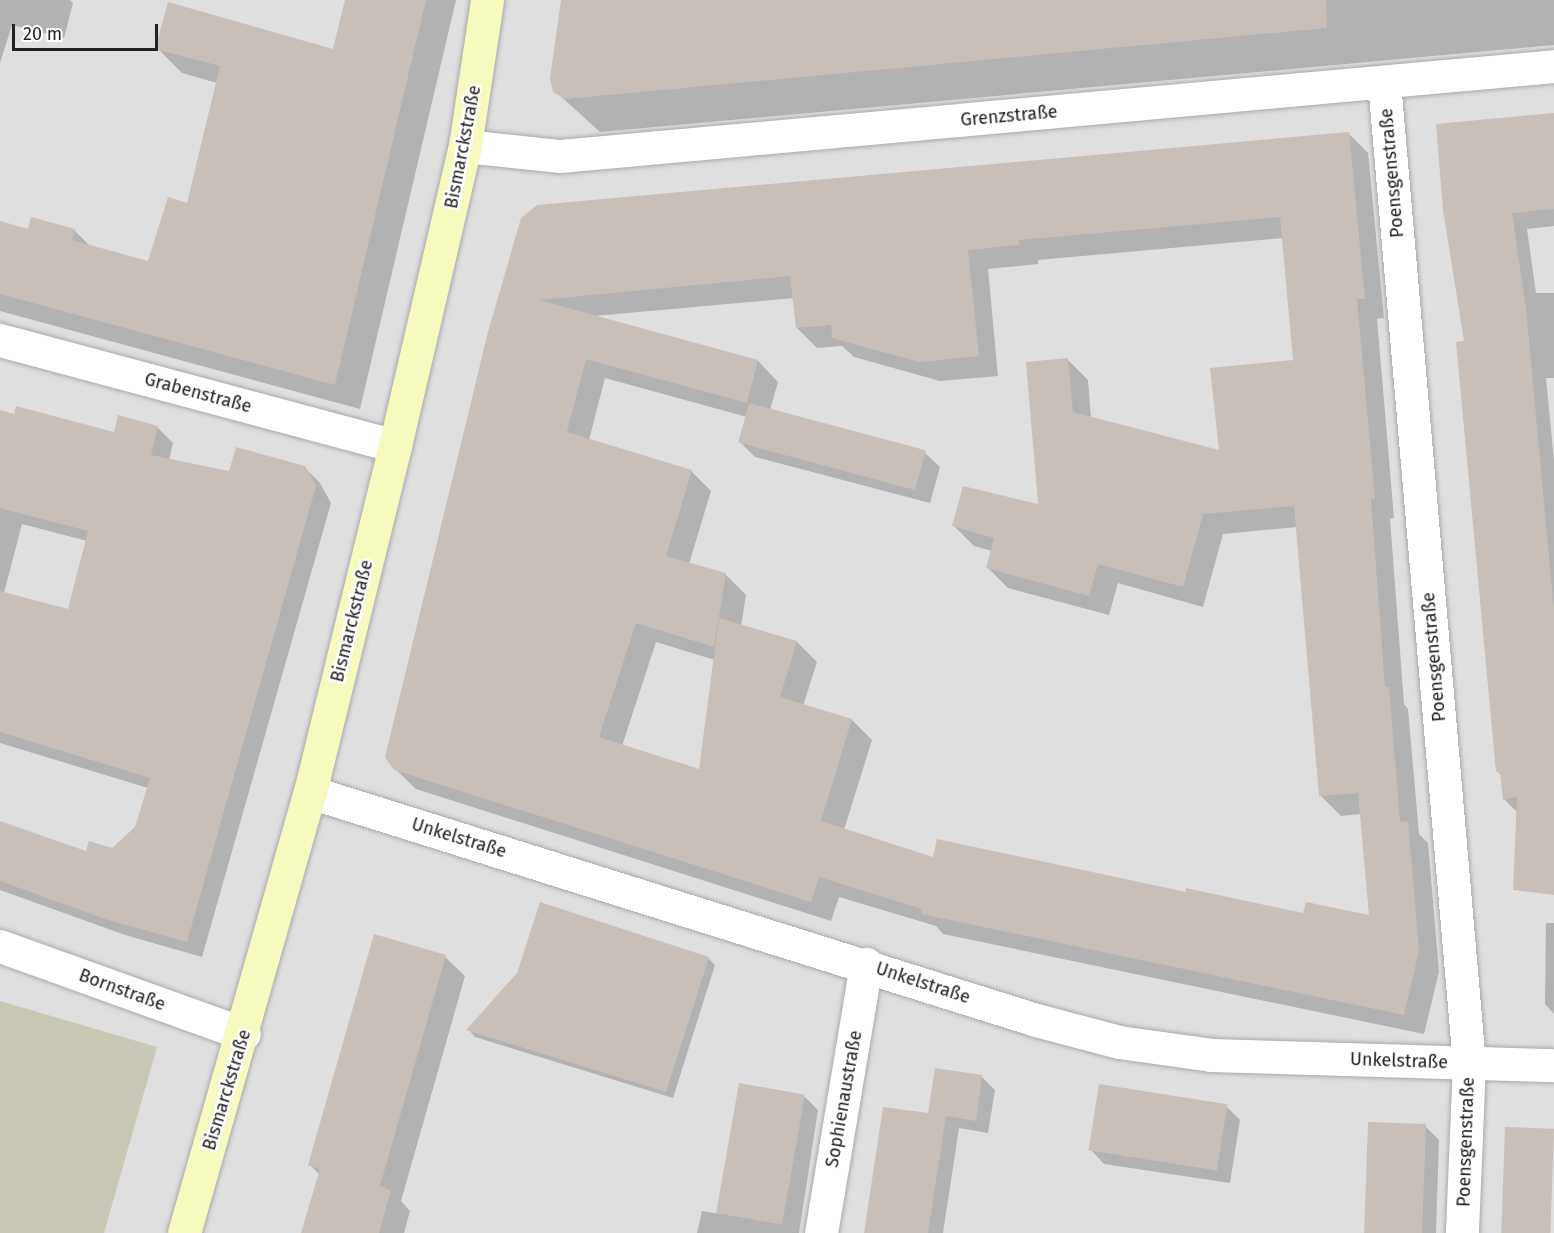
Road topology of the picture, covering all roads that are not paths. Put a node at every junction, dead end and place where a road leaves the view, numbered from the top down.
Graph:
1 (487, 0) edge
2 (1554, 66) edge
3 (1384, 82) junction
4 (465, 147) junction
5 (0, 340) edge
6 (395, 446) junction
7 (310, 792) junction
8 (0, 946) edge
9 (866, 964) junction
10 (244, 1034) junction
11 (1469, 1063) junction
12 (1554, 1065) edge
13 (184, 1233) edge
14 (821, 1233) edge
15 (1462, 1233) edge

1 - 4 main road, Bismarckstraße
2 - 3 street, Grenzstraße
3 - 4 street, Grenzstraße
3 - 11 street, Poensgenstraße
4 - 6 main road, Bismarckstraße
5 - 6 street, Grabenstraße
6 - 7 main road, Bismarckstraße
7 - 9 street, Unkelstraße
7 - 10 main road, Bismarckstraße
8 - 10 street, Bornstraße
9 - 11 street, Unkelstraße
9 - 14 street, Sophienaustraße
10 - 13 main road, Bismarckstraße
11 - 12 street, Unkelstraße
11 - 15 street, Poensgenstraße

